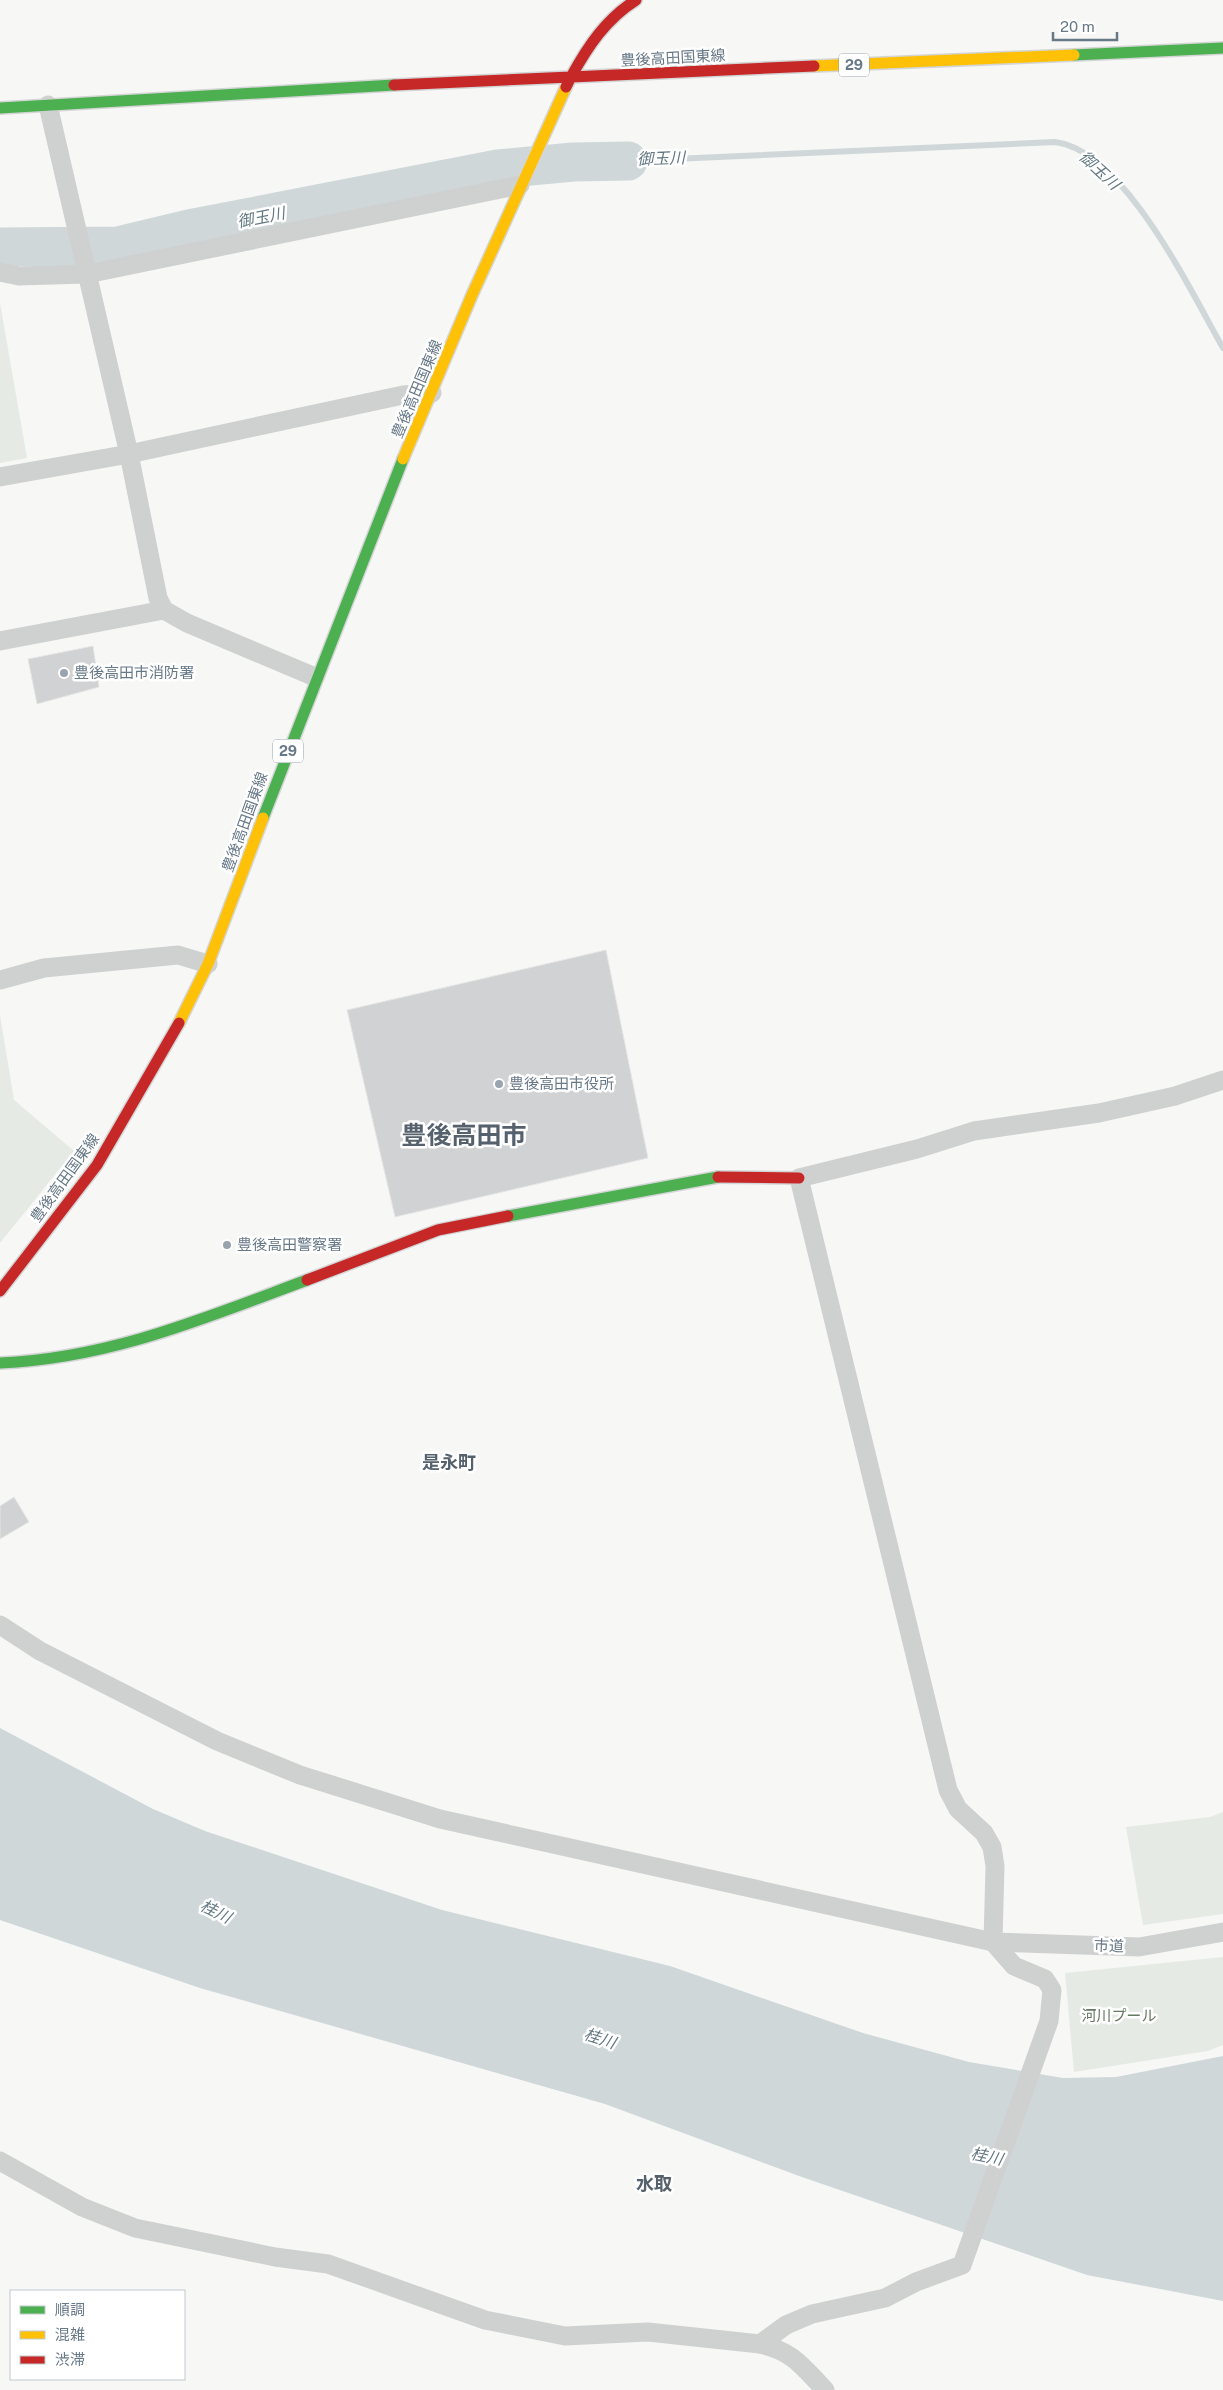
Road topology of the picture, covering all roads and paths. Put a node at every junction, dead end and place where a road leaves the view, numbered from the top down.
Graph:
1 (636, 0) edge
2 (1223, 48) edge
3 (570, 77) junction
4 (48, 105) junction
5 (0, 108) edge
6 (521, 183) junction
7 (0, 272) edge
8 (87, 274) junction
9 (432, 392) junction
10 (129, 454) junction
11 (0, 477) edge
12 (164, 610) junction
13 (0, 641) edge
14 (315, 677) junction
15 (208, 964) junction
16 (1, 974) edge
17 (1223, 1080) edge
18 (799, 1178) junction
19 (0, 1291) edge
20 (0, 1363) edge
21 (0, 1625) edge
22 (1223, 1932) edge
23 (993, 1942) junction
24 (0, 2161) edge
25 (760, 2344) junction
26 (825, 2390) edge

1 - 3 main road
2 - 3 main road, 豊後高田国東線 / 29
3 - 4 main road
3 - 6 main road, 豊後高田国東線 / 29
4 - 5 main road
4 - 8 street
6 - 8 street
6 - 9 main road, 豊後高田国東線 / 29
7 - 8 street
8 - 10 street
9 - 10 street
9 - 14 main road, 豊後高田国東線 / 29
10 - 11 street
10 - 12 street
12 - 13 street
12 - 14 street
14 - 15 main road, 豊後高田国東線 / 29
15 - 16 street
15 - 19 main road, 豊後高田国東線 / 29
17 - 18 street
18 - 20 main road
18 - 23 street
21 - 23 street, 市道
22 - 23 street, 市道
23 - 25 street
24 - 25 street
25 - 26 street

